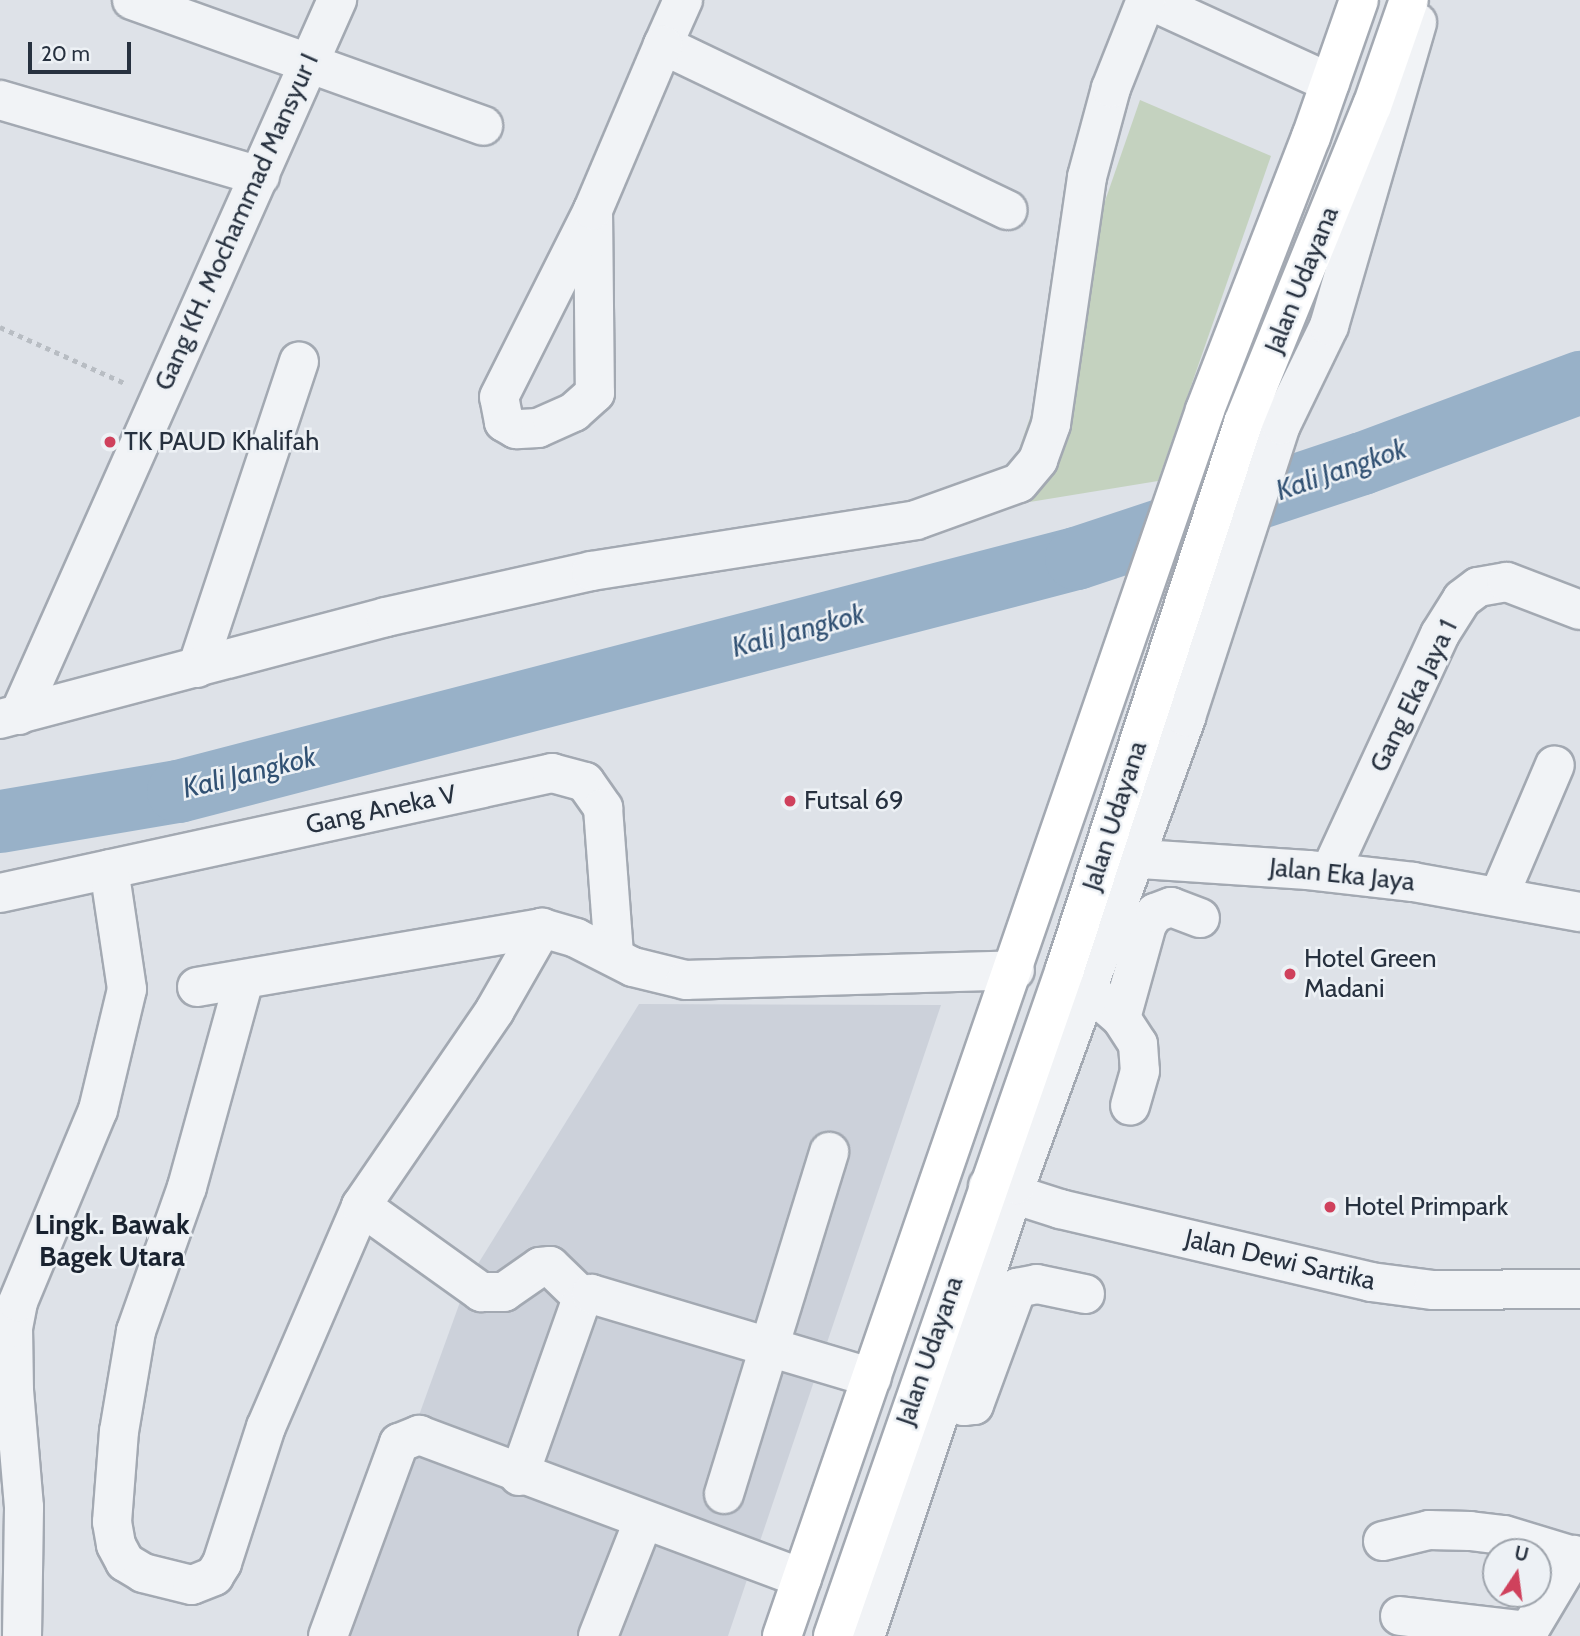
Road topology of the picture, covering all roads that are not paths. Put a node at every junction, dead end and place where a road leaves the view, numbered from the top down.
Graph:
1 (132, 0) edge
2 (337, 0) edge
3 (683, 0) edge
4 (1147, 0) edge
5 (1359, 0) edge
6 (1409, 0) edge
7 (1425, 0) edge
8 (663, 46) junction
9 (307, 65) junction
10 (1330, 83) junction
11 (0, 100) edge
12 (483, 126) dead end
13 (260, 176) junction
14 (593, 210) junction
15 (1007, 210) dead end
16 (299, 362) dead end
17 (1262, 424) junction
18 (1580, 610) edge
19 (197, 668) junction
20 (10, 717) edge
21 (1555, 765) dead end
22 (1118, 857) junction
23 (109, 869) junction
24 (1330, 872) junction
25 (0, 893) edge
26 (1499, 896) junction
27 (1580, 912) edge
28 (1200, 918) dead end
29 (542, 928) junction
30 (614, 956) junction
31 (1014, 970) junction
32 (1076, 978) junction
33 (244, 981) junction
34 (197, 987) dead end
35 (1121, 1018) junction
36 (1130, 1105) dead end
37 (829, 1152) dead end
38 (1000, 1189) junction
39 (361, 1206) junction
40 (918, 1248) junction
41 (961, 1259) junction
42 (1580, 1289) edge
43 (1085, 1294) dead end
44 (583, 1298) junction
45 (769, 1346) junction
46 (872, 1378) junction
47 (916, 1390) junction
48 (519, 1476) junction
49 (724, 1494) dead end
50 (12, 1503) edge
51 (643, 1522) junction
52 (1383, 1541) dead end
53 (1577, 1557) edge
54 (802, 1578) junction
55 (1400, 1616) dead end
56 (22, 1636) edge
57 (328, 1636) edge
58 (598, 1636) edge
59 (782, 1636) edge
60 (833, 1636) edge
61 (865, 1636) edge

1 - 9 street
2 - 9 street, Gang KH. Mochammad Mansyur I
3 - 8 street
4 - 10 street
4 - 19 street
5 - 10 main road, Jalan Udayana
6 - 17 main road, Jalan Udayana
7 - 17 street
8 - 14 street
8 - 15 street
9 - 12 street
9 - 13 street, Gang KH. Mochammad Mansyur I
10 - 31 main road, Jalan Udayana
11 - 13 street
13 - 20 street, Gang KH. Mochammad Mansyur I
14 - 14 street
16 - 19 street
17 - 22 main road, Jalan Udayana
18 - 24 street, Gang Eka Jaya 1
19 - 20 street
21 - 26 street
22 - 24 street, Jalan Eka Jaya
22 - 32 main road, Jalan Udayana
23 - 25 street, Gang Aneka V
23 - 30 street, Gang Aneka V
23 - 50 street
24 - 26 street, Jalan Eka Jaya
26 - 27 street, Jalan Eka Jaya
28 - 35 street
29 - 30 street
29 - 33 street
29 - 39 street
30 - 31 street
31 - 40 main road, Jalan Udayana
32 - 35 street
32 - 38 main road, Jalan Udayana
33 - 34 street
33 - 39 street
35 - 36 street
37 - 45 street
38 - 41 main road, Jalan Udayana
38 - 42 street, Jalan Dewi Sartika
38 - 61 street
39 - 44 street
40 - 41 main road
40 - 46 main road, Jalan Udayana
41 - 47 main road, Jalan Udayana
43 - 47 street
44 - 45 street
44 - 48 street
45 - 46 street
45 - 49 street
46 - 54 main road, Jalan Udayana
47 - 60 main road, Jalan Udayana
48 - 51 street
48 - 57 street
50 - 56 street
51 - 54 street
51 - 58 street
52 - 53 street
53 - 55 street
54 - 59 main road, Jalan Udayana

